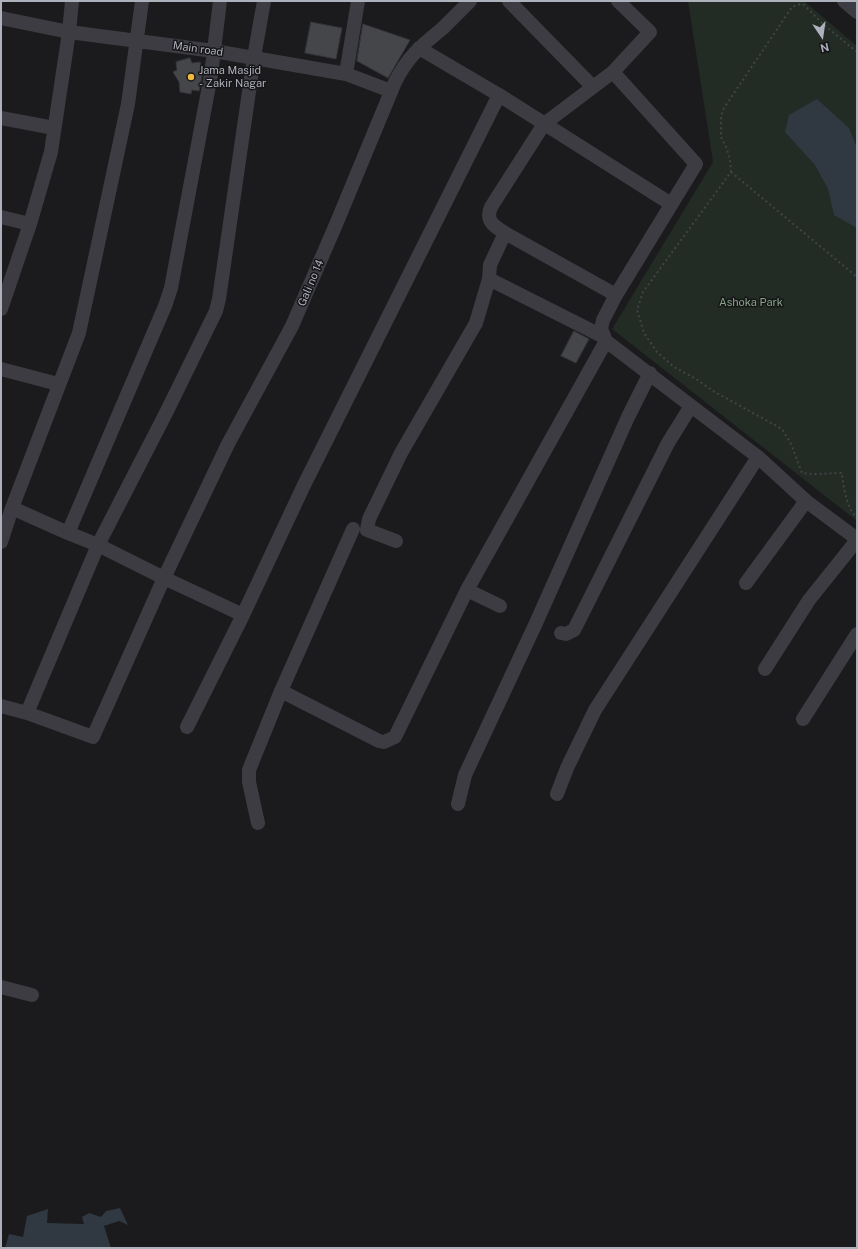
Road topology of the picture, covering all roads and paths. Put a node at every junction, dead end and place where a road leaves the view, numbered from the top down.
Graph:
1 (72, 1) edge
2 (142, 1) edge
3 (220, 1) edge
4 (264, 1) edge
5 (358, 1) edge
6 (470, 1) edge
7 (509, 1) edge
8 (618, 1) edge
9 (844, 1) edge
10 (857, 12) edge
11 (1, 18) edge
12 (69, 32) junction
13 (136, 40) junction
14 (419, 48) junction
15 (214, 51) junction
16 (857, 52) edge
17 (254, 57) junction
18 (613, 72) junction
19 (346, 74) junction
20 (593, 87) junction
21 (391, 91) junction
22 (499, 95) junction
23 (1, 118) edge
24 (544, 124) junction
25 (54, 128) junction
26 (731, 172) junction
27 (671, 204) junction
28 (1, 217) edge
29 (30, 224) junction
30 (505, 233) junction
31 (857, 277) edge
32 (489, 279) junction
33 (616, 295) junction
34 (1, 308) edge
35 (605, 339) junction
36 (1, 369) edge
37 (650, 374) junction
38 (58, 384) junction
39 (690, 406) junction
40 (758, 457) junction
41 (806, 501) junction
42 (12, 508) junction
43 (857, 517) edge
44 (353, 529) dead end
45 (68, 533) junction
46 (857, 539) edge
47 (396, 541) dead end
48 (1, 542) edge
49 (98, 545) junction
50 (164, 578) junction
51 (746, 583) dead end
52 (467, 590) junction
53 (500, 606) dead end
54 (243, 615) junction
55 (561, 633) dead end
56 (857, 634) edge
57 (765, 669) dead end
58 (281, 691) junction
59 (1, 706) edge
60 (27, 713) junction
61 (803, 719) dead end
62 (187, 727) dead end
63 (557, 794) dead end
64 (458, 804) dead end
65 (258, 823) dead end
66 (1, 987) edge
67 (32, 995) dead end

1 - 12 street
2 - 13 street
3 - 15 street
4 - 17 street
5 - 19 street
6 - 14 street, Gali no 14
7 - 20 street
8 - 18 street
9 - 10 street
11 - 12 street, Main road
12 - 13 street, Main road
12 - 25 street
13 - 15 street, Main road
13 - 38 street
14 - 21 street, Gali no 14
14 - 22 street
15 - 17 street, Main road
15 - 45 street
16 - 26 path
17 - 19 street, Main road
17 - 49 street
18 - 20 street
18 - 27 street
19 - 21 street, Main road
20 - 24 street
21 - 50 street, Gali no 14
22 - 24 street
22 - 54 street
23 - 25 street
24 - 27 street
24 - 30 street
25 - 29 street
26 - 31 path
26 - 43 path
27 - 33 street
28 - 29 street
29 - 34 street
30 - 32 street
30 - 33 street
32 - 35 street
32 - 47 street
33 - 35 street
35 - 37 street
35 - 52 street
36 - 38 street
37 - 39 street
37 - 64 street
38 - 42 street
39 - 40 street
39 - 55 street
40 - 41 street
40 - 63 street
41 - 46 street
41 - 51 street
42 - 45 street
42 - 48 street
44 - 58 street
45 - 49 street
46 - 57 street
49 - 50 street
49 - 60 street
50 - 54 street
50 - 60 street, Gali no 14
52 - 53 street
52 - 58 street
54 - 62 street
56 - 61 street
58 - 65 street
59 - 60 street
66 - 67 street

